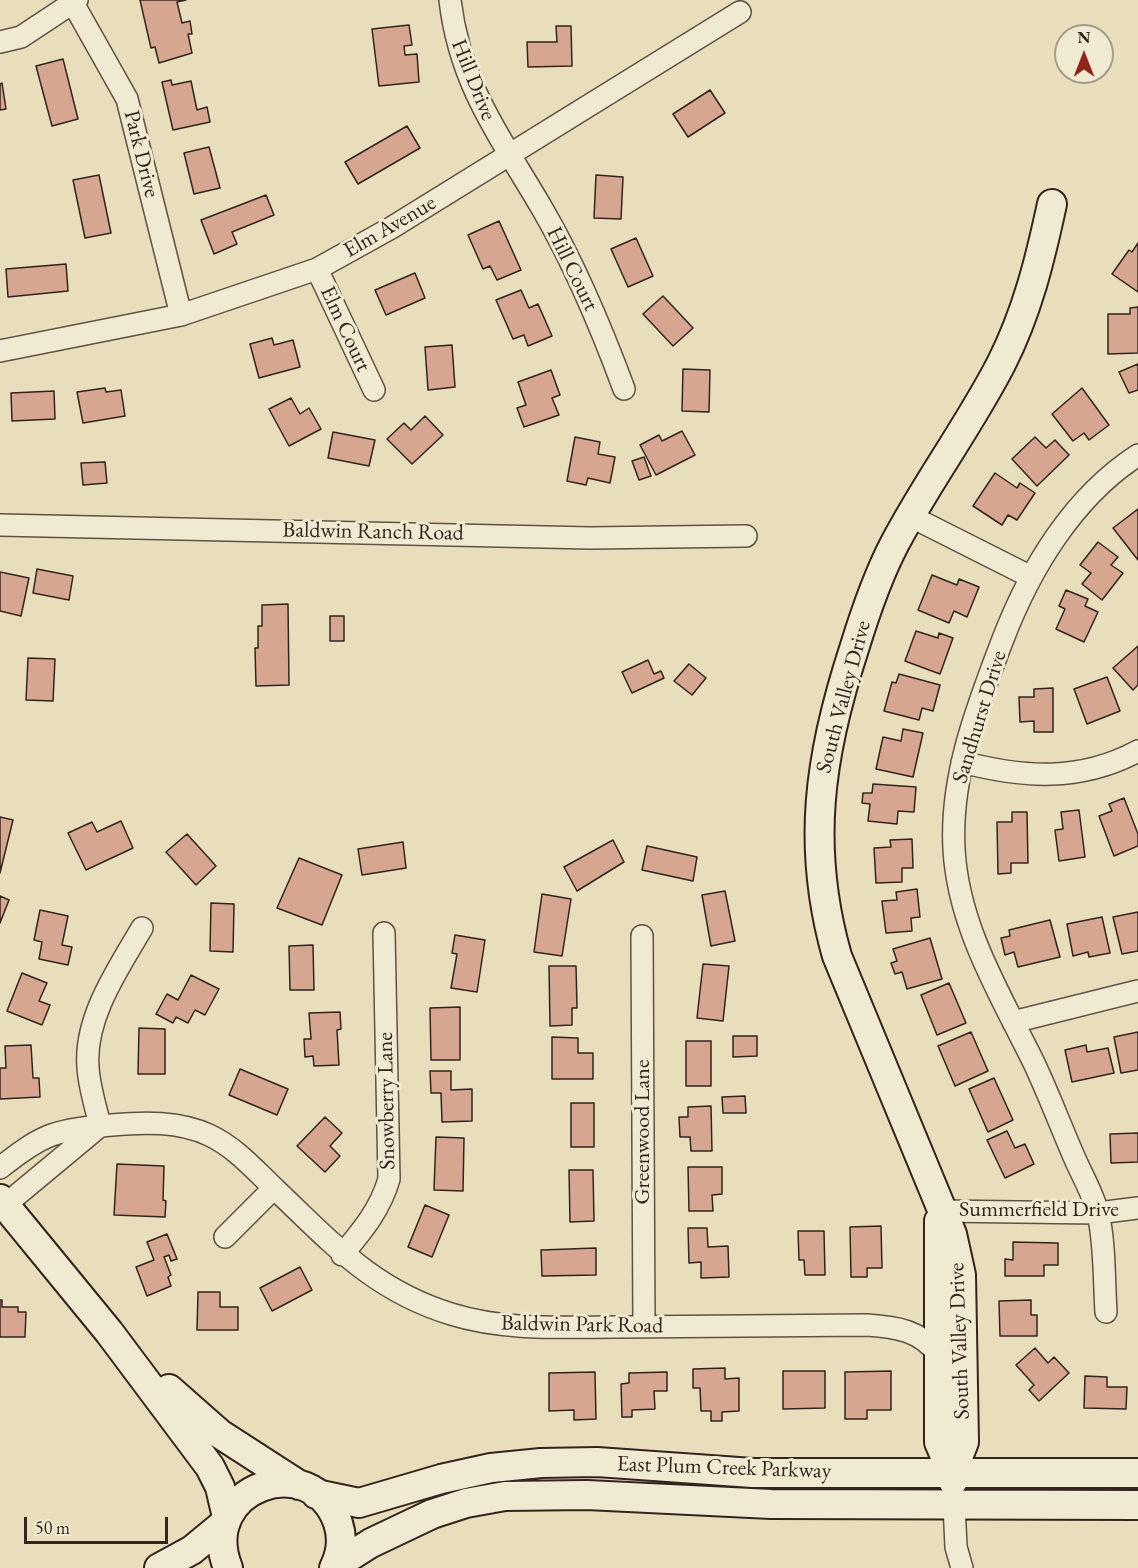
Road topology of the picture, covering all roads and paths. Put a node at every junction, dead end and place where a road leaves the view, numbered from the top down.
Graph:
1 (450, 0) edge
2 (75, 2) edge
3 (740, 12) dead end
4 (0, 42) edge
5 (509, 155) junction
6 (1052, 204) dead end
7 (317, 269) junction
8 (181, 315) junction
9 (0, 351) edge
10 (624, 388) dead end
11 (374, 390) dead end
12 (1138, 455) edge
13 (910, 516) junction
14 (0, 525) edge
15 (746, 537) dead end
16 (1031, 578) junction
17 (1138, 751) edge
18 (962, 762) junction
19 (142, 928) dead end
20 (384, 933) dead end
21 (642, 936) dead end
22 (1138, 991) edge
23 (1013, 1022) junction
24 (100, 1126) junction
25 (0, 1168) edge
26 (274, 1188) junction
27 (2, 1202) edge
28 (1138, 1208) edge
29 (940, 1211) junction
30 (1098, 1213) junction
31 (225, 1237) dead end
32 (342, 1255) junction
33 (1106, 1312) dead end
34 (644, 1327) junction
35 (109, 1332) junction
36 (939, 1355) junction
37 (753, 1473) junction
38 (952, 1473) junction
39 (1138, 1473) edge
40 (308, 1489) junction
41 (586, 1495) junction
42 (954, 1504) junction
43 (1138, 1505) edge
44 (226, 1520) junction
45 (335, 1567) edge
46 (159, 1568) edge
47 (228, 1568) edge
48 (962, 1568) edge

1 - 5 street, Hill Drive
2 - 4 street
2 - 8 street, Park Drive
3 - 5 street, Elm Avenue
5 - 7 street, Elm Avenue
5 - 10 street, Hill Court
6 - 13 street, South Valley Drive
7 - 8 street, Elm Avenue
7 - 11 street, Elm Court
8 - 9 street, Elm Avenue
12 - 16 street, Sandhurst Drive
13 - 16 street
13 - 29 street, South Valley Drive
14 - 15 street, Baldwin Ranch Road
16 - 18 street, Sandhurst Drive
17 - 18 street
18 - 23 street, Sandhurst Drive
19 - 24 street
20 - 32 street, Snowberry Lane
21 - 34 street, Greenwood Lane
22 - 23 street
23 - 30 street, Sandhurst Drive
24 - 25 street, Baldwin Park Road
24 - 26 street, Baldwin Park Road
24 - 27 street
26 - 31 street
26 - 32 street, Baldwin Park Road
27 - 35 street
28 - 30 street, Summerfield Drive
29 - 30 street, Summerfield Drive
29 - 36 street, South Valley Drive
29 - 38 street, South Valley Drive
30 - 33 street, Sandhurst Drive
32 - 34 street, Baldwin Park Road
34 - 36 street, Baldwin Park Road
35 - 40 street
35 - 44 street
36 - 38 street, South Valley Drive
37 - 38 street, East Plum Creek Parkway
37 - 40 street, East Plum Creek Parkway
37 - 41 street
38 - 39 street, East Plum Creek Parkway
38 - 42 street, South Valley Drive
40 - 44 street
40 - 45 street
41 - 42 street, East Plum Creek Parkway
41 - 45 street, East Plum Creek Parkway
42 - 43 street, East Plum Creek Parkway
42 - 48 street
44 - 46 street
44 - 47 street

